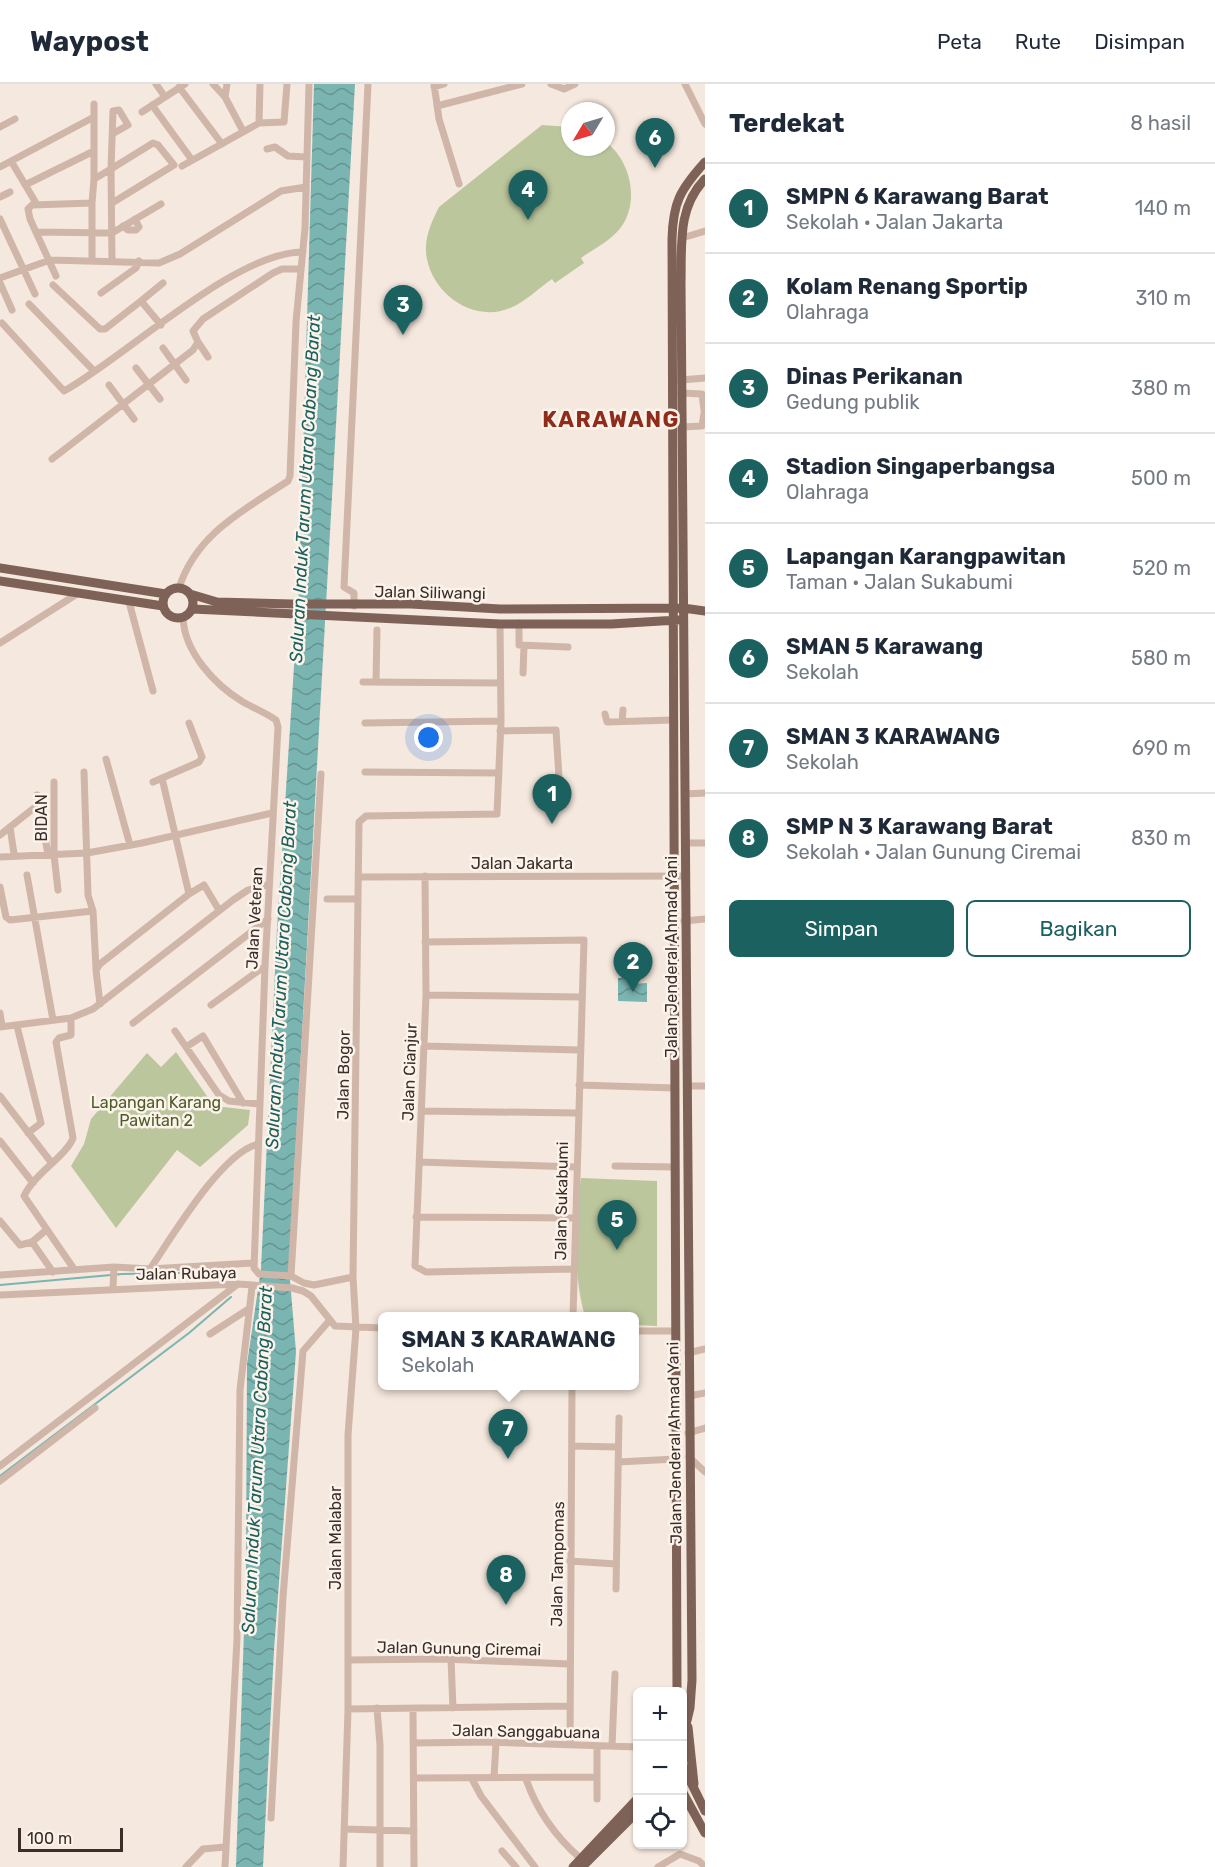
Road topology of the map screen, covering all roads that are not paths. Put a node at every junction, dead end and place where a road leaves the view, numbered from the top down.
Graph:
1 (156, 84) edge
2 (213, 84) edge
3 (227, 84) edge
4 (260, 84) edge
5 (287, 84) edge
6 (309, 84) edge
7 (368, 84) edge
8 (444, 84) edge
9 (522, 84) edge
10 (551, 84) edge
11 (575, 84) edge
12 (685, 84) edge
13 (182, 86) edge
14 (434, 86) edge
15 (165, 97) junction
16 (225, 97) junction
17 (94, 104) dead end
18 (152, 105) junction
19 (437, 106) junction
20 (142, 112) dead end
21 (94, 117) junction
22 (15, 119) dead end
23 (259, 123) junction
24 (705, 124) edge
25 (0, 127) edge
26 (243, 131) junction
27 (114, 133) dead end
28 (222, 144) junction
29 (267, 149) dead end
30 (94, 151) junction
31 (306, 157) junction
32 (192, 160) junction
33 (11, 161) junction
34 (705, 162) edge
35 (0, 166) edge
36 (182, 166) dead end
37 (111, 169) junction
38 (94, 179) junction
39 (705, 179) edge
40 (459, 184) dead end
41 (25, 185) junction
42 (306, 187) junction
43 (10, 192) dead end
44 (0, 196) edge
45 (36, 203) junction
46 (92, 203) junction
47 (112, 203) junction
48 (161, 204) dead end
49 (0, 219) edge
50 (705, 231) edge
51 (36, 232) junction
52 (92, 232) junction
53 (112, 233) junction
54 (682, 238) junction
55 (303, 252) junction
56 (50, 260) junction
57 (92, 260) junction
58 (112, 261) junction
59 (139, 261) junction
60 (23, 269) junction
61 (301, 270) junction
62 (56, 276) dead end
63 (0, 278) edge
64 (164, 283) dead end
65 (0, 284) edge
66 (53, 285) dead end
67 (101, 293) dead end
68 (35, 294) dead end
69 (141, 301) junction
70 (29, 304) dead end
71 (12, 309) dead end
72 (2, 323) dead end
73 (160, 326) junction
74 (198, 342) junction
75 (163, 348) dead end
76 (208, 357) dead end
77 (175, 365) junction
78 (136, 368) dead end
79 (93, 371) junction
80 (705, 378) edge
81 (186, 380) dead end
82 (681, 380) junction
83 (149, 384) junction
84 (109, 385) dead end
85 (160, 399) dead end
86 (678, 400) junction
87 (122, 404) junction
88 (704, 411) edge
89 (134, 419) dead end
90 (682, 427) junction
91 (677, 451) junction
92 (52, 459) dead end
93 (0, 568) edge
94 (0, 581) edge
95 (179, 588) junction
96 (77, 594) junction
97 (166, 594) junction
98 (190, 594) junction
99 (129, 602) junction
100 (411, 604) junction
101 (163, 606) junction
102 (354, 606) junction
103 (671, 608) junction
104 (683, 608) junction
105 (192, 609) junction
106 (581, 609) junction
107 (704, 611) edge
108 (183, 617) junction
109 (683, 619) junction
110 (410, 620) junction
111 (672, 621) junction
112 (519, 623) junction
113 (583, 623) junction
114 (500, 624) junction
115 (377, 630) dead end
116 (0, 643) edge
117 (524, 646) junction
118 (568, 647) dead end
119 (523, 673) dead end
120 (363, 682) dead end
121 (376, 682) junction
122 (500, 683) junction
123 (153, 691) dead end
124 (623, 710) dead end
125 (605, 714) dead end
126 (673, 720) junction
127 (501, 721) junction
128 (622, 721) junction
129 (189, 723) dead end
130 (365, 723) dead end
131 (500, 731) junction
132 (106, 759) dead end
133 (84, 772) dead end
134 (365, 772) dead end
135 (500, 773) junction
136 (321, 774) dead end
137 (559, 777) dead end
138 (162, 778) junction
139 (54, 782) dead end
140 (153, 782) dead end
141 (705, 793) edge
142 (685, 794) junction
143 (37, 795) dead end
144 (39, 804) junction
145 (272, 813) junction
146 (10, 827) junction
147 (0, 835) edge
148 (175, 836) junction
149 (685, 843) junction
150 (705, 843) edge
151 (130, 845) junction
152 (87, 853) junction
153 (14, 854) junction
154 (51, 854) junction
155 (0, 857) edge
156 (27, 875) dead end
157 (425, 876) junction
158 (674, 876) junction
159 (686, 876) junction
160 (358, 877) junction
161 (269, 884) junction
162 (0, 887) edge
163 (58, 890) dead end
164 (189, 894) junction
165 (327, 898) dead end
166 (358, 898) junction
167 (219, 910) junction
168 (93, 911) junction
169 (36, 916) junction
170 (705, 918) edge
171 (268, 919) junction
172 (684, 921) junction
173 (425, 942) junction
174 (265, 966) junction
175 (96, 970) junction
176 (426, 995) junction
177 (581, 997) junction
178 (100, 1004) junction
179 (211, 1005) dead end
180 (0, 1013) edge
181 (71, 1018) junction
182 (53, 1020) junction
183 (133, 1023) dead end
184 (17, 1026) junction
185 (1, 1027) edge
186 (176, 1031) dead end
187 (424, 1046) junction
188 (186, 1047) junction
189 (580, 1050) junction
190 (579, 1085) junction
191 (687, 1086) junction
192 (705, 1086) edge
193 (675, 1088) junction
194 (0, 1096) edge
195 (243, 1103) junction
196 (259, 1104) junction
197 (422, 1111) junction
198 (577, 1113) junction
199 (28, 1133) junction
200 (0, 1141) edge
201 (258, 1144) junction
202 (51, 1162) junction
203 (419, 1162) junction
204 (615, 1166) dead end
205 (576, 1167) junction
206 (674, 1167) junction
207 (33, 1183) junction
208 (416, 1217) junction
209 (575, 1218) junction
210 (0, 1221) edge
211 (45, 1231) junction
212 (32, 1242) junction
213 (253, 1263) junction
214 (114, 1268) junction
215 (74, 1269) junction
216 (150, 1269) junction
217 (573, 1269) junction
218 (53, 1272) junction
219 (0, 1275) edge
220 (291, 1276) junction
221 (353, 1277) junction
222 (238, 1284) junction
223 (113, 1286) junction
224 (254, 1287) junction
225 (0, 1296) edge
226 (247, 1310) junction
227 (573, 1312) edge
228 (329, 1321) junction
229 (356, 1328) junction
230 (378, 1328) edge
231 (674, 1331) junction
232 (639, 1332) edge
233 (210, 1335) dead end
234 (705, 1350) edge
235 (688, 1353) junction
236 (572, 1390) edge
237 (705, 1393) edge
238 (688, 1396) junction
239 (95, 1408) dead end
240 (619, 1418) dead end
241 (705, 1428) edge
242 (688, 1433) junction
243 (572, 1446) junction
244 (617, 1447) junction
245 (688, 1456) junction
246 (676, 1459) junction
247 (618, 1462) junction
248 (702, 1465) edge
249 (0, 1466) edge
250 (705, 1472) edge
251 (0, 1481) edge
252 (570, 1561) junction
253 (616, 1564) junction
254 (616, 1589) dead end
255 (451, 1659) junction
256 (348, 1660) junction
257 (569, 1664) junction
258 (615, 1674) dead end
259 (678, 1687) edge
260 (569, 1706) junction
261 (377, 1708) junction
262 (413, 1708) junction
263 (453, 1708) junction
264 (348, 1710) junction
265 (688, 1724) junction
266 (687, 1727) edge
267 (413, 1743) junction
268 (496, 1743) junction
269 (570, 1744) junction
270 (597, 1746) junction
271 (612, 1746) junction
272 (633, 1747) edge
273 (687, 1772) edge
274 (494, 1777) junction
275 (597, 1777) junction
276 (414, 1778) junction
277 (472, 1779) junction
278 (526, 1779) junction
279 (694, 1784) junction
280 (597, 1799) dead end
281 (633, 1804) edge
282 (687, 1805) edge
283 (705, 1811) edge
284 (633, 1815) edge
285 (272, 1818) dead end
286 (344, 1829) junction
287 (380, 1830) junction
288 (414, 1831) junction
289 (705, 1833) edge
290 (225, 1847) junction
291 (502, 1851) dead end
292 (705, 1855) edge
293 (581, 1862) edge
294 (702, 1864) edge
295 (186, 1867) edge
296 (225, 1867) edge
297 (343, 1867) edge
298 (380, 1867) edge
299 (414, 1867) edge
300 (516, 1867) edge
301 (535, 1867) edge
302 (573, 1867) edge
303 (658, 1867) edge

1 - 15 street
2 - 16 street
3 - 16 street
4 - 23 street
5 - 23 street
6 - 31 street
7 - 102 street
8 - 14 street
9 - 19 street
10 - 11 street
12 - 24 street
13 - 15 street
13 - 28 street
14 - 19 street
15 - 18 street
16 - 26 street
17 - 21 street
18 - 20 street
18 - 32 street
19 - 40 street
21 - 30 street
21 - 33 street
22 - 25 street
23 - 26 street
26 - 28 street
27 - 37 street
28 - 32 street
29 - 31 street
30 - 38 street
30 - 41 street
31 - 42 street
32 - 36 street
33 - 35 street
33 - 41 street
34 - 86 main road, Jalan Jenderal Ahmad Yani
37 - 38 street
37 - 47 street
37 - 47 street
38 - 46 street
39 - 54 main road, Jalan Jenderal Ahmad Yani
41 - 45 street
42 - 55 street
42 - 59 street
43 - 44 street
45 - 46 street
45 - 51 street
46 - 52 street
47 - 53 street
48 - 53 street
49 - 60 street
50 - 54 street
51 - 52 street
51 - 56 street
52 - 53 street
52 - 57 street
53 - 58 street
54 - 82 main road, Jalan Jenderal Ahmad Yani
55 - 61 street
55 - 73 street
56 - 57 street
56 - 60 street
56 - 62 street
57 - 58 street
58 - 59 street
59 - 67 street
60 - 63 street
60 - 68 street
61 - 74 street
61 - 95 street
64 - 69 street
65 - 71 street
66 - 69 street
69 - 73 street
70 - 79 street
72 - 79 street
73 - 79 street
74 - 76 street
74 - 77 street
75 - 77 street
77 - 81 street
77 - 83 street
78 - 83 street
80 - 82 street
82 - 86 main road, Jalan Jenderal Ahmad Yani
83 - 85 street
83 - 87 street
84 - 87 street
86 - 88 street
86 - 90 main road, Jalan Jenderal Ahmad Yani
86 - 91 main road, Jalan Jenderal Ahmad Yani
87 - 89 street
87 - 92 street
88 - 90 street
90 - 91 main road, Jalan Jenderal Ahmad Yani
91 - 103 main road, Jalan Jenderal Ahmad Yani
91 - 104 main road, Jalan Jenderal Ahmad Yani
93 - 97 main road
94 - 96 main road
95 - 97 main road
95 - 98 main road
96 - 99 main road
96 - 116 street
97 - 101 main road
98 - 102 main road, Jalan Siliwangi
98 - 105 main road
99 - 101 main road
99 - 123 street
100 - 102 main road, Jalan Siliwangi
100 - 106 main road, Jalan Siliwangi
100 - 110 main road
101 - 108 main road
103 - 104 main road, Jalan Siliwangi
103 - 106 main road, Jalan Siliwangi
103 - 111 main road, Jalan Jenderal Ahmad Yani
104 - 107 main road, Jalan Siliwangi
104 - 109 main road, Jalan Jenderal Ahmad Yani
105 - 108 main road
105 - 110 main road, Jalan Siliwangi
106 - 113 main road
107 - 109 main road, Jalan Siliwangi
108 - 145 street, Jalan Veteran
109 - 111 main road, Jalan Siliwangi
109 - 142 main road, Jalan Jenderal Ahmad Yani
110 - 114 main road, Jalan Siliwangi
111 - 113 main road, Jalan Siliwangi
111 - 126 main road, Jalan Jenderal Ahmad Yani
112 - 113 main road, Jalan Siliwangi
112 - 114 main road, Jalan Siliwangi
112 - 117 street
114 - 122 street
115 - 121 street
117 - 118 street
117 - 119 street
120 - 121 street
121 - 122 street
122 - 127 street
124 - 128 street
125 - 128 street
126 - 128 street
126 - 158 main road, Jalan Jenderal Ahmad Yani
127 - 130 street
127 - 131 street
129 - 138 street
131 - 135 street
131 - 137 street
132 - 151 street
133 - 152 street
134 - 135 street
135 - 160 street, Jalan Bogor
136 - 220 street
138 - 140 street
138 - 148 street
139 - 154 street, BIDAN
141 - 142 street
142 - 149 main road, Jalan Jenderal Ahmad Yani
143 - 144 street
144 - 146 street
144 - 154 street
145 - 148 street
145 - 161 street, Jalan Veteran
146 - 147 street
146 - 153 street
148 - 151 street
148 - 164 street
149 - 150 street
149 - 159 main road, Jalan Jenderal Ahmad Yani
151 - 152 street
152 - 154 street
152 - 168 street
153 - 154 street
153 - 155 street
154 - 163 street
156 - 169 street
157 - 158 street, Jalan Jakarta
157 - 160 street, Jalan Jakarta
157 - 173 street, Jalan Cianjur
158 - 159 street, Jalan Jakarta
158 - 193 main road, Jalan Jenderal Ahmad Yani
159 - 172 main road, Jalan Jenderal Ahmad Yani
160 - 166 street, Jalan Bogor
161 - 167 street
161 - 171 street, Jalan Veteran
162 - 169 street
164 - 167 street
164 - 175 street
165 - 166 street
166 - 221 street, Jalan Bogor
167 - 178 street
168 - 169 street
168 - 175 street
169 - 182 street
170 - 172 street
171 - 174 street, Jalan Veteran
171 - 183 street
172 - 191 main road, Jalan Jenderal Ahmad Yani
173 - 176 street, Jalan Cianjur
173 - 177 street, Jalan Sukabumi
174 - 179 street
174 - 196 street, Jalan Veteran
175 - 178 street
176 - 177 street
176 - 187 street, Jalan Cianjur
177 - 189 street, Jalan Sukabumi
178 - 181 street
180 - 185 street
181 - 182 street
181 - 202 street
182 - 184 street
184 - 185 street
184 - 199 street
186 - 188 street
187 - 189 street
187 - 197 street, Jalan Cianjur
188 - 195 street
188 - 195 street
189 - 190 street, Jalan Sukabumi
190 - 193 street
190 - 198 street, Jalan Sukabumi
191 - 192 street
191 - 235 main road, Jalan Jenderal Ahmad Yani
193 - 206 main road, Jalan Jenderal Ahmad Yani
194 - 199 street
195 - 196 street
196 - 201 street, Jalan Veteran
197 - 198 street
197 - 203 street, Jalan Cianjur
198 - 205 street, Jalan Sukabumi
199 - 202 street
200 - 207 street
201 - 213 street, Jalan Veteran
201 - 216 street
202 - 207 street
203 - 205 street
203 - 208 street, Jalan Cianjur
204 - 206 street
205 - 209 street, Jalan Sukabumi
206 - 231 main road, Jalan Jenderal Ahmad Yani
207 - 211 street
208 - 209 street
208 - 217 street, Jalan Cianjur
209 - 217 street, Jalan Sukabumi
210 - 212 street
211 - 212 street
211 - 215 street
212 - 218 street
213 - 216 street
213 - 220 street, Jalan Rubaya
214 - 215 street
214 - 216 street
214 - 223 street
215 - 218 street
217 - 227 street, Jalan Sukabumi
218 - 219 street
220 - 221 street, Jalan Rubaya
221 - 229 street, Jalan Bogor
222 - 223 street, Jalan Rubaya
222 - 224 street, Jalan Rubaya
222 - 249 street
223 - 225 street, Jalan Rubaya
224 - 226 street
224 - 228 street, Jalan Rubaya
226 - 233 street
226 - 290 street
228 - 229 street
228 - 285 street
229 - 230 street
229 - 256 street, Jalan Malabar
231 - 232 street
231 - 246 main road, Jalan Jenderal Ahmad Yani
234 - 235 street
235 - 238 main road, Jalan Jenderal Ahmad Yani
236 - 243 street, Jalan Tampomas
237 - 238 street
238 - 242 main road, Jalan Jenderal Ahmad Yani
239 - 251 street
240 - 244 street
241 - 242 street
242 - 245 main road, Jalan Jenderal Ahmad Yani
243 - 244 street
243 - 252 street, Jalan Tampomas
244 - 247 street
245 - 248 street
245 - 265 main road, Jalan Jenderal Ahmad Yani
246 - 247 street
246 - 259 main road, Jalan Jenderal Ahmad Yani
247 - 253 street
248 - 250 street
252 - 253 street
252 - 257 street, Jalan Tampomas
253 - 254 street
255 - 256 street, Jalan Gunung Ciremai
255 - 257 street, Jalan Gunung Ciremai
255 - 263 street
256 - 264 street, Jalan Malabar
257 - 260 street, Jalan Tampomas
258 - 271 street
260 - 263 street
260 - 269 street, Jalan Tampomas
261 - 262 street
261 - 264 street
261 - 287 street
262 - 263 street
262 - 267 street
264 - 286 street, Jalan Malabar
265 - 266 main road, Jalan Jenderal Ahmad Yani
265 - 279 main road
267 - 268 street, Jalan Sanggabuana
267 - 276 street
268 - 269 street, Jalan Sanggabuana
268 - 274 street
269 - 270 street, Jalan Sanggabuana
270 - 271 street, Jalan Sanggabuana
270 - 275 street
271 - 272 street, Jalan Sanggabuana
273 - 279 main road
274 - 277 street
274 - 278 street
275 - 278 street
275 - 280 street
276 - 277 street
276 - 288 street
277 - 301 street
278 - 293 street
279 - 283 main road
281 - 293 main road
282 - 289 main road
284 - 293 main road
286 - 287 street
286 - 297 street, Jalan Malabar
287 - 288 street
287 - 298 street
288 - 299 street
290 - 295 street
290 - 296 street
291 - 300 street
292 - 294 street
293 - 302 main road
294 - 303 street

